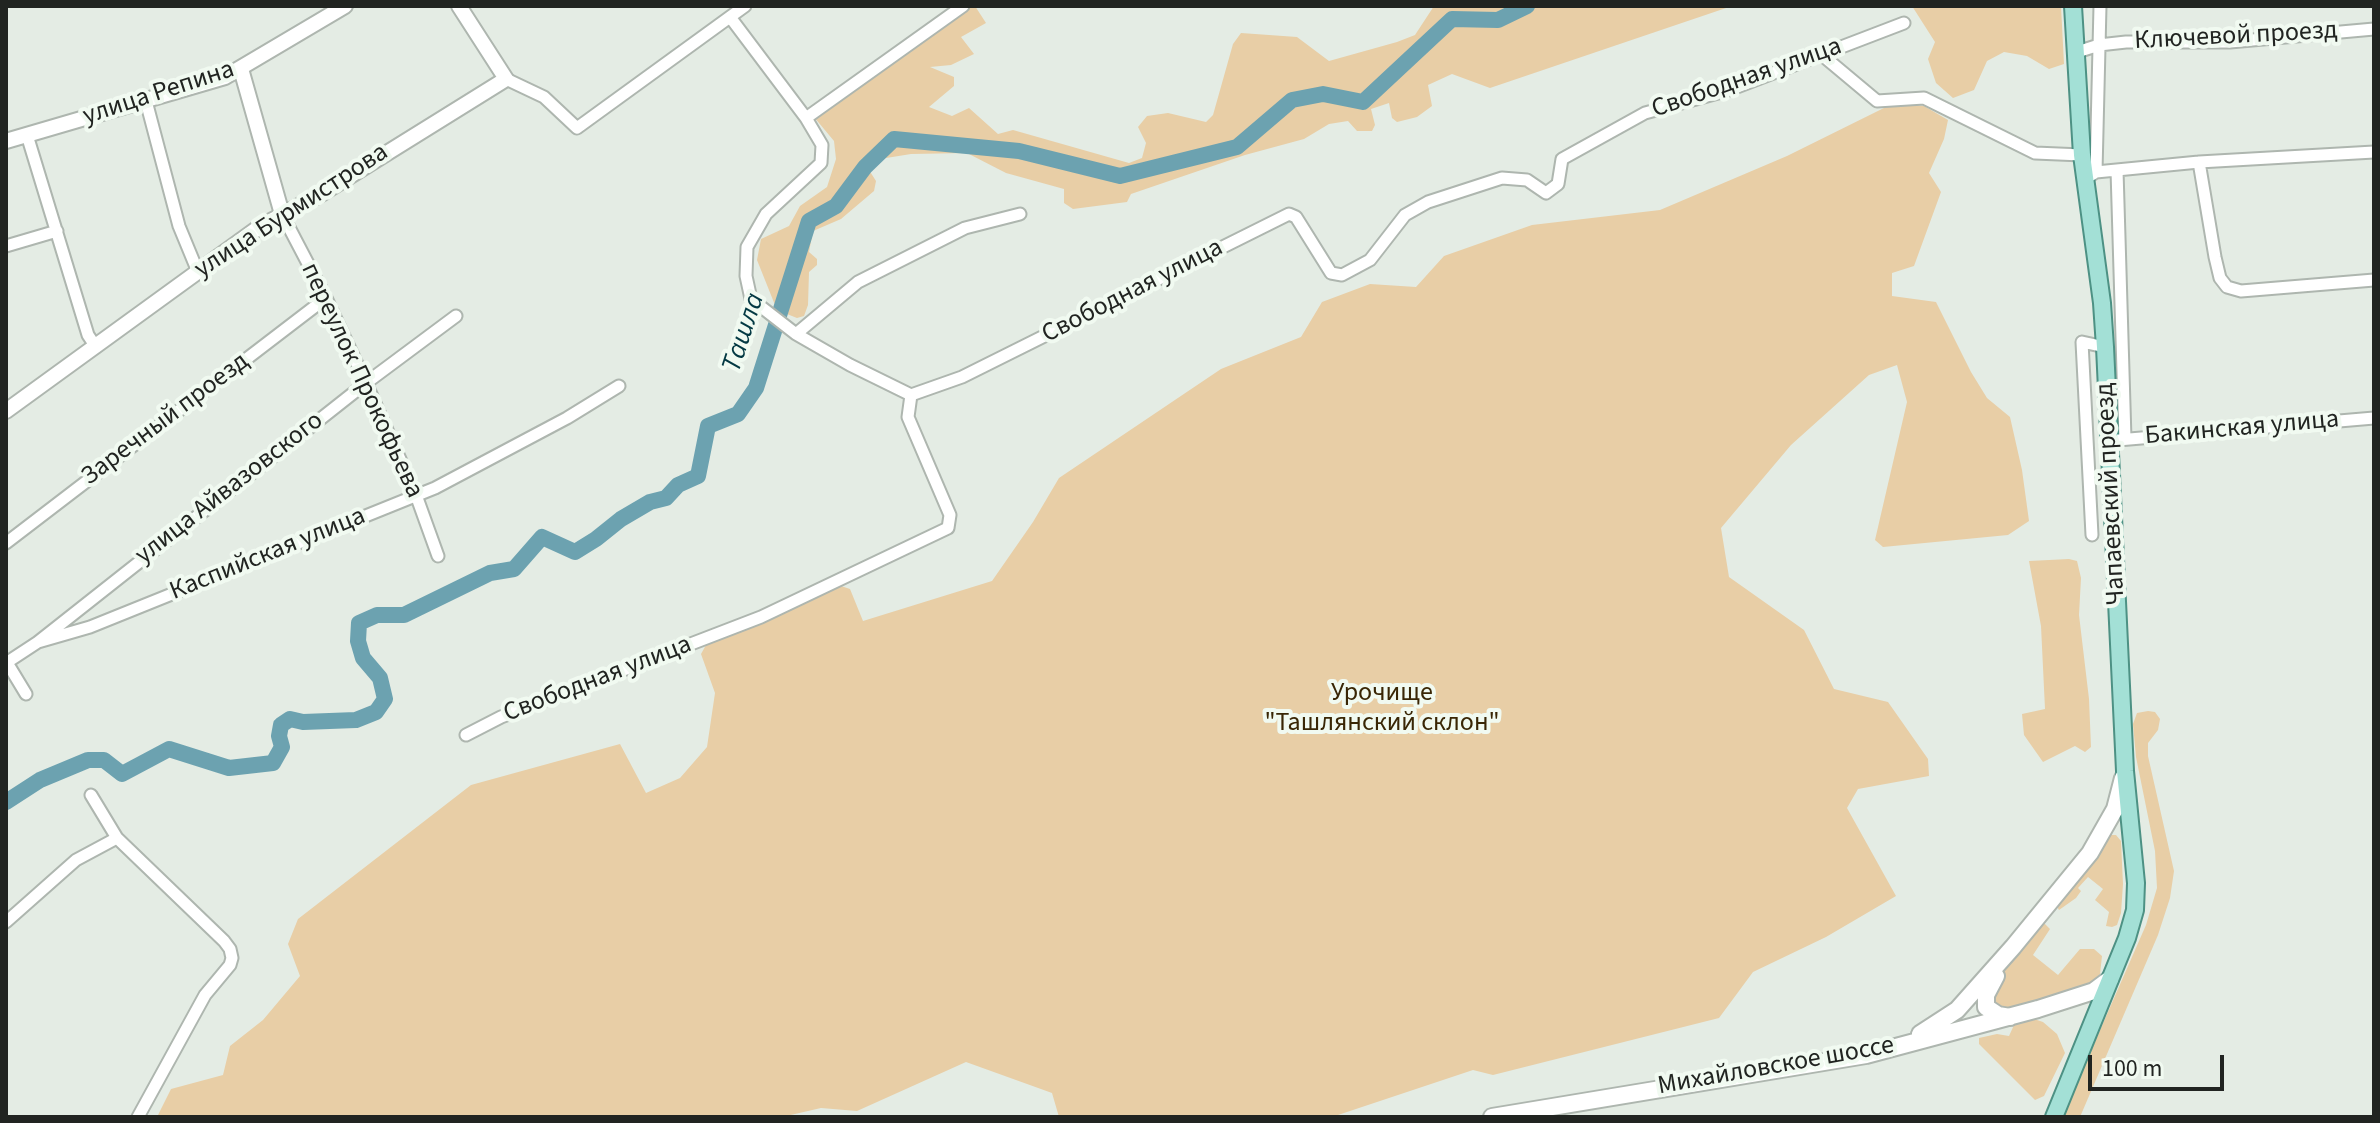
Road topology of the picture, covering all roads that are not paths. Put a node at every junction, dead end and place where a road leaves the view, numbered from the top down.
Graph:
1 (345, 6) edge
2 (459, 6) edge
3 (745, 6) edge
4 (963, 6) edge
5 (2073, 6) edge
6 (2100, 6) edge
7 (730, 17) junction
8 (1904, 23) dead end
9 (2374, 29) edge
10 (2099, 45) junction
11 (2074, 53) junction
12 (1822, 55) junction
13 (241, 69) junction
14 (506, 79) junction
15 (146, 101) junction
16 (806, 118) junction
17 (27, 135) junction
18 (6, 141) edge
19 (2374, 152) edge
20 (2082, 155) junction
21 (2199, 162) junction
22 (2117, 170) junction
23 (2090, 176) junction
24 (282, 214) junction
25 (1020, 214) dead end
26 (57, 231) junction
27 (6, 246) edge
28 (198, 272) junction
29 (2374, 280) edge
30 (326, 298) junction
31 (456, 316) dead end
32 (796, 334) junction
33 (96, 347) junction
34 (2105, 347) junction
35 (366, 383) junction
36 (619, 386) dead end
37 (911, 395) junction
38 (6, 411) edge
39 (2374, 418) edge
40 (2117, 440) junction
41 (416, 495) junction
42 (2092, 535) dead end
43 (6, 543) edge
44 (438, 556) dead end
45 (38, 642) junction
46 (6, 662) edge
47 (26, 694) dead end
48 (466, 735) dead end
49 (2125, 771) junction
50 (91, 795) dead end
51 (117, 838) junction
52 (6, 922) edge
53 (2013, 947) junction
54 (2110, 979) junction
55 (2057, 1003) junction
56 (2010, 1017) junction
57 (2087, 1036) junction
58 (1886, 1050) junction
59 (138, 1117) edge
60 (1492, 1117) edge
61 (2054, 1117) edge

1 - 13 street, улица Репина
2 - 14 street
3 - 7 street
4 - 16 street
5 - 11 main road, Чапаевский проезд
6 - 10 street, Ключевой проезд
7 - 14 street
7 - 16 street
8 - 12 street, Свободная улица
9 - 10 street, Ключевой проезд
10 - 11 street, Ключевой проезд
10 - 23 street, Ключевой проезд
11 - 20 main road, Чапаевский проезд
12 - 20 street
12 - 37 street, Свободная улица
13 - 15 street, улица Репина
13 - 24 street, переулок Прокофьева
14 - 24 street, улица Бурмистрова
15 - 17 street, улица Репина
15 - 28 street
16 - 32 street
17 - 18 street, улица Репина
17 - 26 street
19 - 21 street
20 - 23 main road, Чапаевский проезд
21 - 22 street
21 - 29 street
22 - 23 street
22 - 40 street
23 - 34 main road, Чапаевский проезд
24 - 28 street, улица Бурмистрова
24 - 30 street, переулок Прокофьева
25 - 32 street
26 - 27 street
26 - 33 street
28 - 33 street, улица Бурмистрова
30 - 35 street, переулок Прокофьева
30 - 43 street, Заречный проезд
31 - 35 street, улица Айвазовского
32 - 37 street
33 - 38 street, улица Бурмистрова
34 - 40 main road, Чапаевский проезд
34 - 42 street
35 - 41 street, переулок Прокофьева
35 - 45 street, улица Айвазовского
36 - 41 street, Каспийская улица
37 - 48 street, Свободная улица
39 - 40 street, Бакинская улица
40 - 49 main road, Чапаевский проезд
41 - 44 street, переулок Прокофьева
41 - 45 street, Каспийская улица
45 - 46 street, улица Айвазовского
46 - 47 street
49 - 53 main road
49 - 54 main road, Чапаевский проезд
50 - 51 street
51 - 52 street
51 - 59 street
53 - 56 main road
53 - 58 main road
54 - 55 main road, Михайловское шоссе
54 - 57 main road, Чапаевский проезд
55 - 56 main road, Михайловское шоссе
55 - 57 main road
56 - 58 main road, Михайловское шоссе
57 - 61 main road, Чапаевский проезд
58 - 60 main road, Михайловское шоссе

